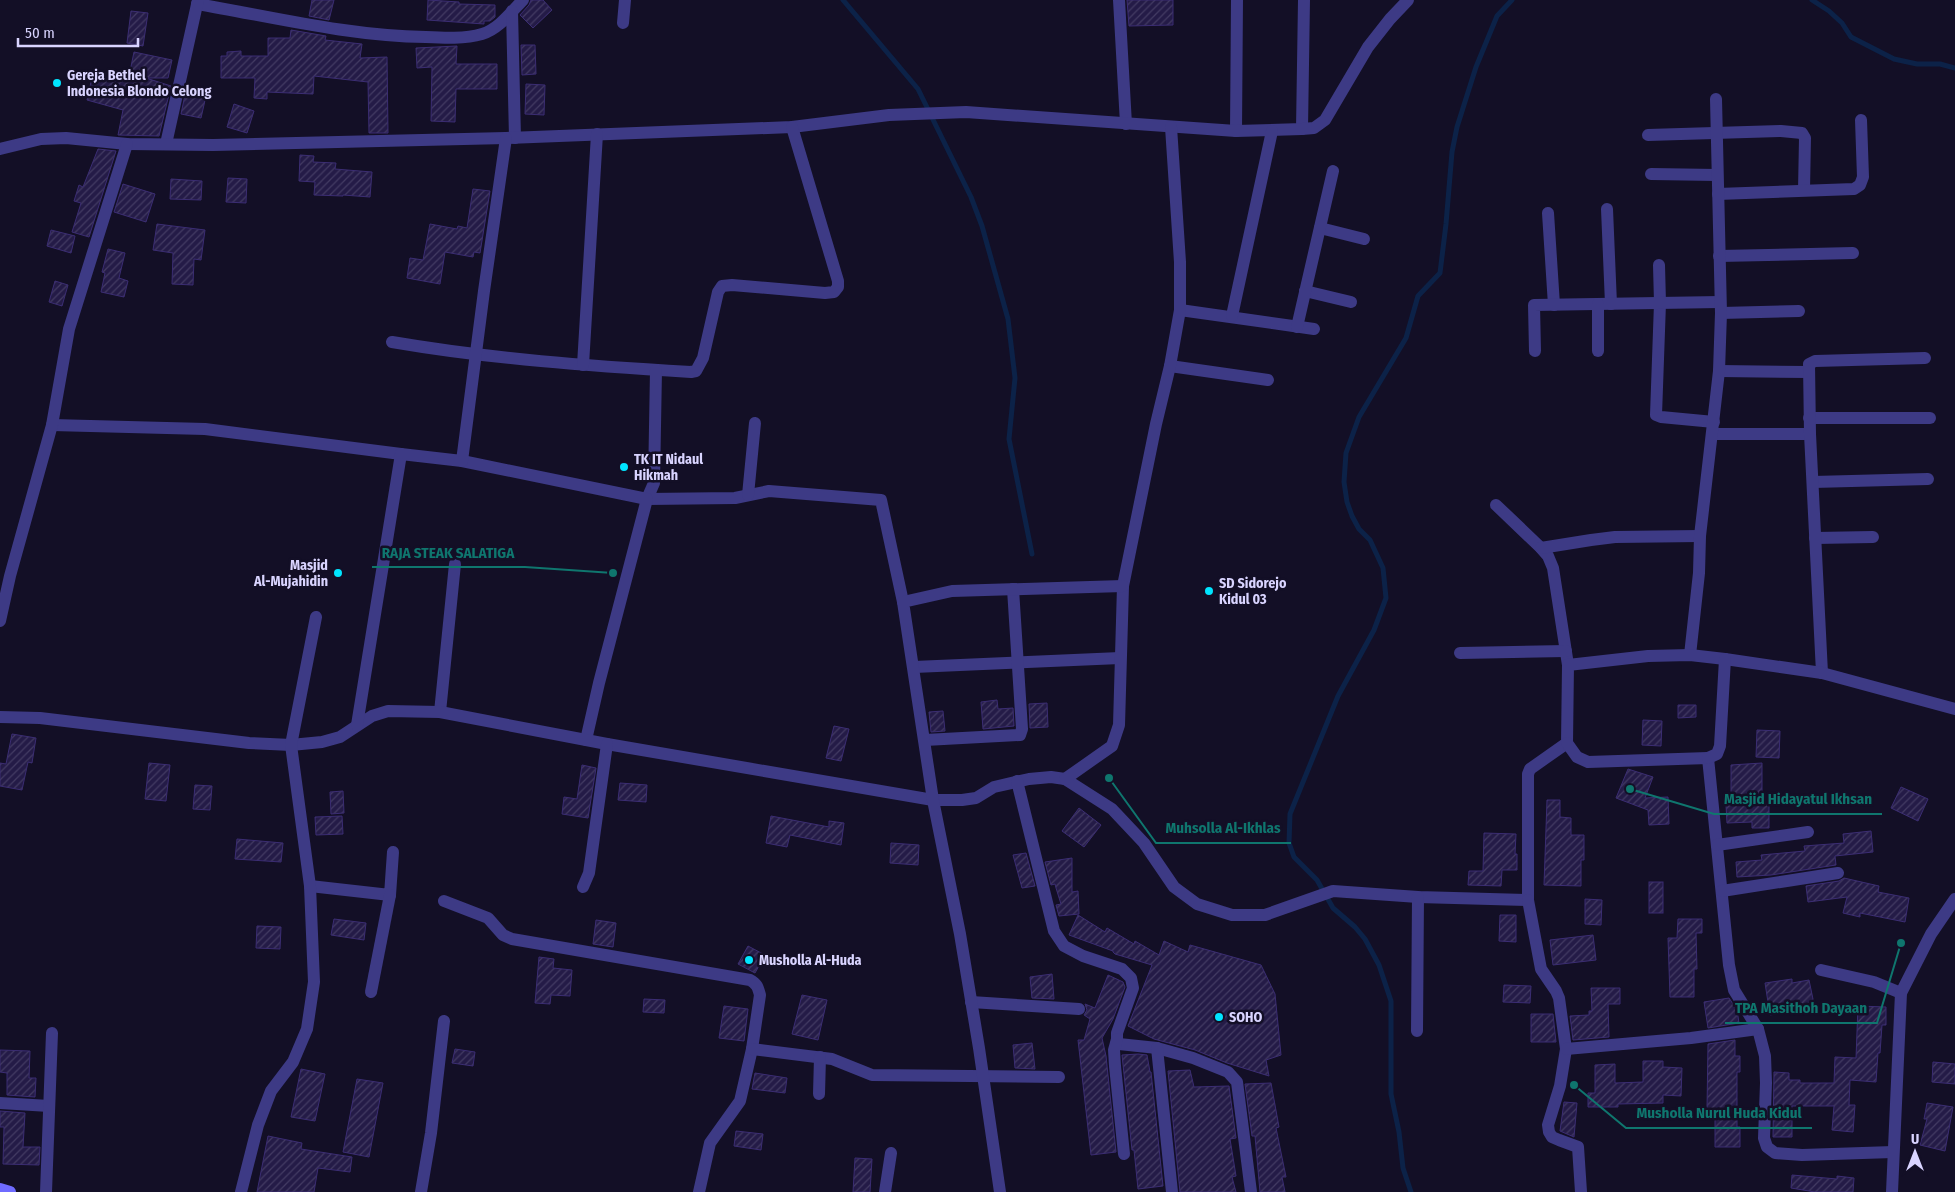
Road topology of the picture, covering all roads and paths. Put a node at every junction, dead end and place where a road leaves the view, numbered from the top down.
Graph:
1 (523, 0) edge
2 (625, 0) edge
3 (1119, 0) edge
4 (1237, 0) edge
5 (1304, 0) edge
6 (1408, 0) edge
7 (198, 2) edge
8 (512, 11) junction
9 (623, 22) dead end
10 (1716, 99) dead end
11 (1861, 120) dead end
12 (1126, 124) junction
13 (792, 127) junction
14 (1171, 127) junction
15 (1302, 129) junction
16 (1236, 131) junction
17 (1272, 131) junction
18 (597, 134) junction
19 (1717, 134) junction
20 (1648, 135) dead end
21 (510, 138) junction
22 (127, 144) junction
23 (166, 144) junction
24 (0, 149) edge
25 (1333, 171) dead end
26 (1650, 174) dead end
27 (1717, 175) junction
28 (1804, 190) junction
29 (1718, 194) junction
30 (1608, 209) dead end
31 (1548, 213) dead end
32 (1320, 228) junction
33 (1364, 239) dead end
34 (1854, 253) dead end
35 (1719, 256) junction
36 (1659, 265) dead end
37 (1305, 291) junction
38 (1351, 302) dead end
39 (1660, 303) junction
40 (1605, 304) junction
41 (1554, 305) junction
42 (1720, 308) junction
43 (1180, 310) junction
44 (1799, 311) dead end
45 (1232, 316) junction
46 (1297, 327) junction
47 (1314, 329) dead end
48 (392, 342) dead end
49 (1535, 351) dead end
50 (1598, 351) dead end
51 (476, 354) junction
52 (1925, 358) dead end
53 (584, 365) junction
54 (1170, 366) junction
55 (656, 370) junction
56 (1719, 371) junction
57 (1808, 372) junction
58 (1268, 380) dead end
59 (1809, 418) junction
60 (1930, 418) dead end
61 (755, 423) dead end
62 (52, 425) junction
63 (1713, 428) junction
64 (1810, 434) junction
65 (401, 454) junction
66 (462, 460) junction
67 (1928, 479) dead end
68 (1813, 482) junction
69 (748, 495) junction
70 (647, 499) junction
71 (1496, 506) dead end
72 (1700, 536) junction
73 (1873, 537) dead end
74 (1816, 538) junction
75 (1541, 548) junction
76 (455, 564) dead end
77 (1123, 586) junction
78 (1013, 589) junction
79 (903, 602) junction
80 (316, 617) dead end
81 (0, 621) edge
82 (1566, 651) junction
83 (1460, 653) dead end
84 (1690, 654) junction
85 (1120, 658) junction
86 (1726, 658) junction
87 (1017, 662) junction
88 (1568, 665) junction
89 (914, 667) junction
90 (1822, 673) junction
91 (1955, 708) edge
92 (440, 712) junction
93 (0, 717) edge
94 (357, 725) junction
95 (586, 740) junction
96 (925, 740) junction
97 (1567, 743) junction
98 (607, 744) junction
99 (290, 745) junction
100 (1708, 758) junction
101 (1065, 779) junction
102 (1017, 781) junction
103 (934, 800) junction
104 (1808, 832) dead end
105 (1717, 845) junction
106 (394, 852) dead end
107 (1838, 873) dead end
108 (310, 886) junction
109 (584, 888) dead end
110 (1722, 891) junction
111 (390, 895) junction
112 (1418, 898) junction
113 (1955, 899) edge
114 (1528, 900) junction
115 (444, 901) dead end
116 (1821, 970) dead end
117 (371, 992) dead end
118 (1901, 993) junction
119 (972, 1002) junction
120 (1079, 1008) dead end
121 (444, 1021) dead end
122 (1758, 1029) junction
123 (1418, 1031) dead end
124 (52, 1033) dead end
125 (1117, 1040) junction
126 (1157, 1048) junction
127 (1566, 1049) junction
128 (752, 1050) junction
129 (820, 1057) junction
130 (983, 1075) junction
131 (1058, 1077) dead end
132 (819, 1094) dead end
133 (0, 1103) edge
134 (49, 1106) junction
135 (1893, 1152) junction
136 (891, 1153) dead end
137 (1124, 1154) dead end
138 (0, 1189) edge
139 (10, 1192) edge
140 (46, 1192) edge
141 (242, 1192) edge
142 (421, 1192) edge
143 (699, 1192) edge
144 (885, 1192) edge
145 (1000, 1192) edge
146 (1172, 1192) edge
147 (1250, 1192) edge
148 (1581, 1192) edge
149 (1892, 1192) edge

1 - 8 street
2 - 9 street
3 - 12 street
4 - 16 street
5 - 15 street
6 - 15 street
7 - 8 street
7 - 23 street
8 - 21 street
10 - 19 street
11 - 28 street
12 - 13 street
12 - 14 street
13 - 18 street
13 - 55 street
14 - 16 street
14 - 43 street
15 - 17 street
16 - 17 street
17 - 45 street
18 - 21 street
18 - 53 street
19 - 20 street
19 - 27 street
19 - 28 street
21 - 23 street
21 - 51 street
22 - 23 street
22 - 24 street
22 - 62 street
25 - 32 street
26 - 27 street
27 - 29 street
28 - 29 street
29 - 35 street
30 - 40 street
31 - 41 street
32 - 33 street
32 - 37 street
34 - 35 street
35 - 42 street
36 - 39 street
37 - 38 street
37 - 46 street
39 - 40 street
39 - 42 street
39 - 63 street
40 - 41 street
40 - 50 street
41 - 49 street
42 - 44 street
42 - 56 street
43 - 45 street
43 - 54 street
45 - 46 street
46 - 47 street
48 - 51 street
51 - 53 street
51 - 66 street
52 - 57 street
53 - 55 street
54 - 58 street
54 - 77 street
55 - 70 street
56 - 57 street
56 - 63 street
57 - 59 street
59 - 60 street
59 - 64 street
61 - 69 street
62 - 65 street
62 - 81 street
63 - 64 street
63 - 72 street
64 - 68 street
65 - 66 street
65 - 94 street
66 - 70 street
67 - 68 street
68 - 74 street
69 - 70 street
69 - 79 street
70 - 95 street
71 - 75 street
72 - 75 street
72 - 84 street
73 - 74 street
74 - 90 street
75 - 82 street
76 - 92 street
77 - 78 street
77 - 85 street
78 - 79 street
78 - 87 street
79 - 89 street
80 - 99 street
82 - 83 street
82 - 88 street
84 - 86 street
84 - 88 street
85 - 87 street
85 - 101 street
86 - 90 street
86 - 100 street
87 - 89 street
87 - 96 street
88 - 97 street
89 - 96 street
90 - 91 street
92 - 94 street
92 - 95 street
93 - 99 street
94 - 99 street
95 - 98 street
96 - 103 street
97 - 100 street
97 - 114 street
98 - 103 street
98 - 109 street
99 - 108 street
100 - 105 street
101 - 102 street
101 - 112 street
102 - 103 street
102 - 125 street
103 - 119 street
104 - 105 street
105 - 110 street
106 - 111 street
107 - 110 street
108 - 111 street
108 - 141 street
110 - 122 street
111 - 117 street
112 - 114 street
112 - 123 street
113 - 118 street
114 - 127 street
115 - 128 street
116 - 118 street
118 - 135 street
119 - 120 street
119 - 130 street
121 - 142 street
122 - 127 street
122 - 135 street
124 - 134 street
125 - 126 street
125 - 137 street
126 - 146 street
126 - 147 street
127 - 148 street
128 - 129 street
128 - 143 street
129 - 130 street
129 - 132 street
130 - 131 street
130 - 145 street
133 - 134 street
134 - 140 street
135 - 149 street
136 - 144 street
138 - 139 street

